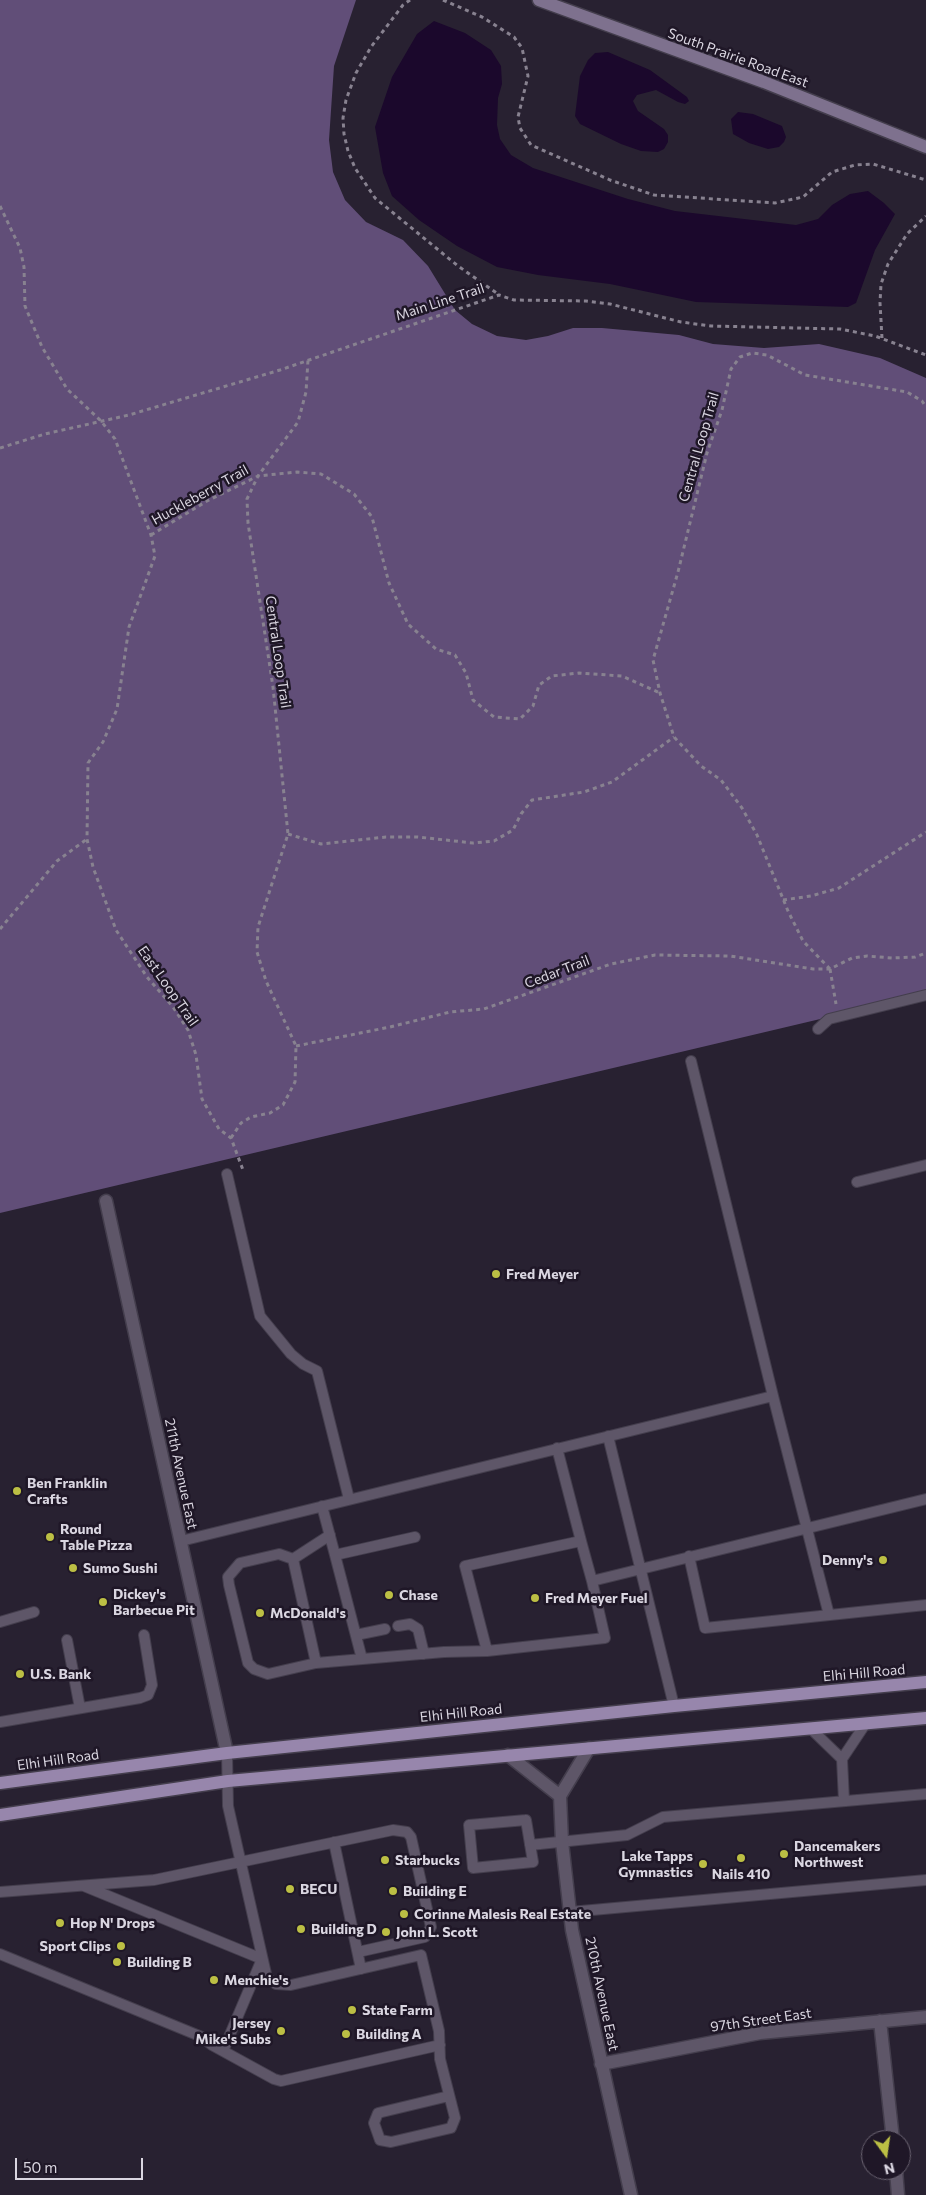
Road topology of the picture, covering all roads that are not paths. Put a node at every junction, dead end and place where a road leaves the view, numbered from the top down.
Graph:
1 (539, 0) edge
2 (926, 146) edge
3 (926, 995) edge
4 (818, 1029) dead end
5 (690, 1061) dead end
6 (926, 1165) edge
7 (227, 1174) dead end
8 (857, 1182) dead end
9 (106, 1200) dead end
10 (772, 1396) junction
11 (608, 1436) junction
12 (557, 1448) junction
13 (349, 1499) junction
14 (925, 1499) edge
15 (322, 1506) junction
16 (926, 1510) edge
17 (806, 1528) junction
18 (330, 1535) junction
19 (416, 1537) dead end
20 (181, 1540) junction
21 (581, 1541) junction
22 (335, 1556) junction
23 (688, 1556) junction
24 (293, 1559) junction
25 (641, 1568) junction
26 (592, 1581) junction
27 (926, 1605) edge
28 (34, 1612) dead end
29 (829, 1615) junction
30 (0, 1622) edge
31 (398, 1626) dead end
32 (385, 1629) dead end
33 (144, 1635) dead end
34 (356, 1635) junction
35 (67, 1640) dead end
36 (487, 1651) junction
37 (424, 1654) junction
38 (362, 1659) junction
39 (316, 1663) junction
40 (926, 1682) edge
41 (674, 1706) junction
42 (80, 1708) junction
43 (926, 1718) edge
44 (0, 1722) edge
45 (866, 1723) junction
46 (810, 1728) junction
47 (589, 1748) junction
48 (227, 1753) junction
49 (508, 1755) junction
50 (842, 1759) junction
51 (228, 1781) junction
52 (0, 1783) edge
53 (926, 1794) edge
54 (560, 1796) junction
55 (844, 1801) junction
56 (0, 1815) edge
57 (334, 1842) junction
58 (562, 1842) junction
59 (530, 1845) junction
60 (240, 1861) junction
61 (926, 1880) edge
62 (80, 1885) junction
63 (0, 1892) edge
64 (570, 1912) junction
65 (358, 1952) junction
66 (0, 1954) edge
67 (262, 1959) junction
68 (361, 1969) junction
69 (926, 2017) edge
70 (880, 2021) junction
71 (440, 2045) junction
72 (223, 2050) junction
73 (601, 2064) junction
74 (450, 2096) junction
75 (892, 2130) edge
76 (897, 2180) edge
77 (631, 2195) edge
78 (898, 2195) edge

1 - 2 main road, South Prairie Road East
3 - 4 lane
5 - 10 lane
6 - 8 lane
7 - 13 lane
9 - 20 street, 211th Avenue East
10 - 11 lane
10 - 17 lane
11 - 12 lane
11 - 25 lane
12 - 13 lane
12 - 21 lane
13 - 15 lane
14 - 16 lane
14 - 17 lane
15 - 18 lane
15 - 20 lane
17 - 23 lane
17 - 29 lane
18 - 22 lane
18 - 24 lane
19 - 22 lane
20 - 48 street, 211th Avenue East
21 - 26 lane
21 - 36 lane
22 - 34 lane
23 - 25 lane
23 - 29 lane
24 - 39 lane
24 - 39 lane
25 - 26 lane
25 - 41 lane
26 - 36 lane
27 - 29 lane
28 - 30 lane
31 - 37 lane
32 - 34 lane
33 - 42 lane
34 - 38 lane
35 - 42 lane
36 - 37 lane
37 - 38 lane
38 - 39 lane
40 - 41 main road, Elhi Hill Road
41 - 48 main road, Elhi Hill Road
42 - 44 lane
43 - 45 main road
45 - 46 main road
45 - 50 lane
46 - 47 main road
46 - 50 lane
47 - 49 main road
47 - 54 street
48 - 51 lane
48 - 52 main road, Elhi Hill Road
49 - 51 main road
49 - 54 street
50 - 55 lane
51 - 56 main road
51 - 60 lane
53 - 55 lane
54 - 58 street, 210th Avenue East
55 - 58 lane
57 - 60 lane
57 - 65 lane
57 - 65 lane
58 - 59 lane
58 - 64 street, 210th Avenue East
59 - 59 lane
60 - 62 lane
60 - 67 lane
61 - 64 lane
62 - 63 lane
62 - 67 lane
64 - 73 street, 210th Avenue East
65 - 68 lane
66 - 72 lane
67 - 68 lane
67 - 72 lane
68 - 71 lane
69 - 70 street, 97th Street East
70 - 73 street, 97th Street East
70 - 75 street
71 - 72 lane
71 - 74 lane
73 - 77 street, 210th Avenue East
74 - 74 lane
76 - 78 street

